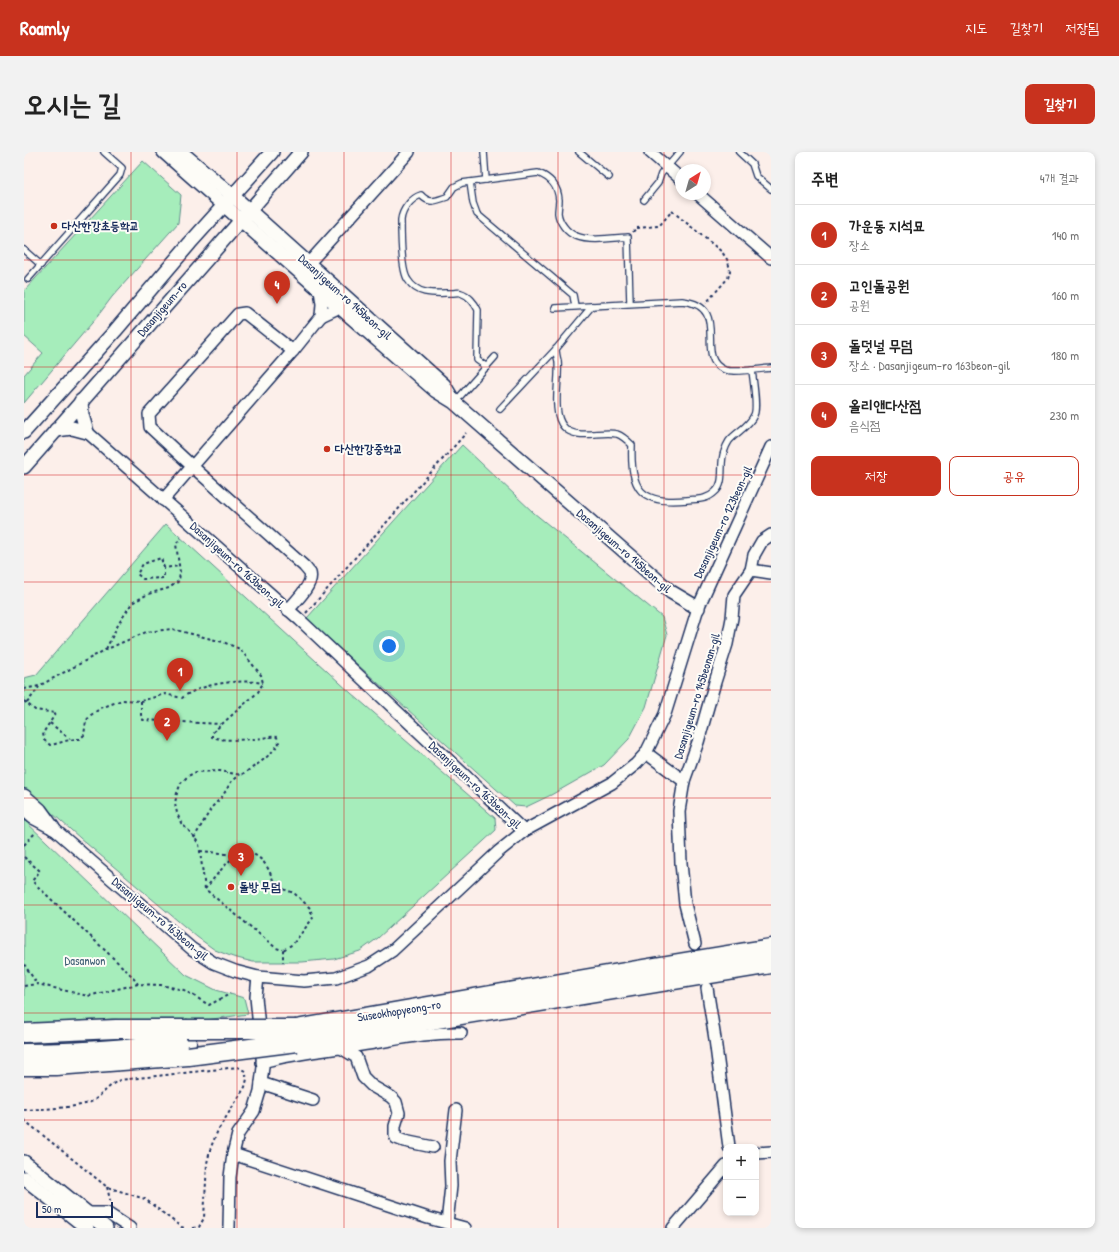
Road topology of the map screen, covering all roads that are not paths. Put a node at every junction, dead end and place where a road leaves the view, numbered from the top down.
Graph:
1 (104, 152) edge
2 (164, 152) edge
3 (272, 152) edge
4 (301, 152) edge
5 (409, 152) edge
6 (484, 152) edge
7 (580, 152) edge
8 (650, 152) edge
9 (680, 152) edge
10 (739, 152) edge
11 (184, 153) edge
12 (667, 167) junction
13 (675, 174) edge
14 (609, 177) dead end
15 (486, 180) junction
16 (470, 182) junction
17 (771, 189) edge
18 (229, 200) junction
19 (644, 200) dead end
20 (705, 200) edge
21 (245, 215) junction
22 (24, 250) edge
23 (771, 258) edge
24 (308, 264) junction
25 (41, 265) junction
26 (28, 279) dead end
27 (320, 290) junction
28 (630, 303) junction
29 (575, 306) junction
30 (592, 306) junction
31 (340, 308) junction
32 (555, 308) dead end
33 (321, 316) junction
34 (556, 349) junction
35 (292, 351) junction
36 (495, 357) dead end
37 (487, 367) junction
38 (771, 368) edge
39 (752, 370) junction
40 (81, 401) junction
41 (454, 402) junction
42 (500, 409) dead end
43 (56, 430) junction
44 (24, 432) edge
45 (87, 432) junction
46 (771, 447) edge
47 (192, 466) junction
48 (24, 467) edge
49 (767, 467) edge
50 (164, 500) junction
51 (771, 535) edge
52 (750, 570) junction
53 (771, 573) edge
54 (698, 608) junction
55 (288, 610) junction
56 (646, 753) junction
57 (684, 781) junction
58 (24, 796) edge
59 (24, 809) edge
60 (53, 828) junction
61 (524, 831) junction
62 (695, 944) dead end
63 (771, 948) edge
64 (771, 964) edge
65 (258, 977) junction
66 (707, 988) dead end
67 (24, 1033) edge
68 (461, 1033) dead end
69 (296, 1036) junction
70 (187, 1042) junction
71 (341, 1048) junction
72 (24, 1053) edge
73 (262, 1062) junction
74 (24, 1066) edge
75 (261, 1083) junction
76 (314, 1100) dead end
77 (456, 1110) dead end
78 (729, 1144) edge
79 (433, 1147) dead end
80 (771, 1152) edge
81 (759, 1153) edge
82 (233, 1154) junction
83 (24, 1162) edge
84 (723, 1170) edge
85 (24, 1178) edge
86 (109, 1222) edge
87 (447, 1223) junction
88 (87, 1228) edge
89 (130, 1228) edge
90 (229, 1228) edge
91 (465, 1228) edge
92 (673, 1228) edge

1 - 25 lane
2 - 18 street
3 - 18 street, Dasanjigeum-ro
4 - 21 street, Dasanjigeum-ro
5 - 24 street
6 - 15 lane
7 - 14 lane
8 - 12 street
9 - 12 lane
10 - 17 lane
11 - 18 street
12 - 13 street
12 - 19 lane
15 - 16 lane
15 - 28 lane
16 - 29 lane
16 - 37 lane
18 - 21 street, Dasanjigeum-ro 145beon-gil
18 - 44 street, Dasanjigeum-ro
20 - 23 street
21 - 24 street, Dasanjigeum-ro 145beon-gil
21 - 27 street, Dasanjigeum-ro 145beon-gil
21 - 40 street, Dasanjigeum-ro
22 - 25 lane
24 - 41 street, Dasanjigeum-ro 145beon-gil
25 - 26 lane
27 - 31 street, Dasanjigeum-ro 145beon-gil
27 - 33 street
28 - 30 lane
28 - 39 lane
29 - 30 lane
29 - 32 lane
30 - 34 lane
31 - 33 street
31 - 41 street, Dasanjigeum-ro 145beon-gil
33 - 35 street
34 - 39 lane
34 - 42 lane
35 - 47 street
35 - 47 street
36 - 37 lane
37 - 41 lane
38 - 39 lane
40 - 43 street, Dasanjigeum-ro
40 - 45 street
41 - 54 street, Dasanjigeum-ro 145beon-gil
43 - 45 street
43 - 48 street, Dasanjigeum-ro
45 - 50 street, Dasanjigeum-ro 163beon-gil
46 - 49 street, Dasanjigeum-ro 123beon-gil
47 - 50 street
47 - 55 street
49 - 54 street, Dasanjigeum-ro 123beon-gil
50 - 55 street, Dasanjigeum-ro 163beon-gil
51 - 52 street, Dasanjigeum-ro 145beonan-gil
52 - 53 street
52 - 57 street, Dasanjigeum-ro 145beonan-gil
54 - 56 street
55 - 61 street, Dasanjigeum-ro 163beon-gil
56 - 57 street, Dasanjigeum-ro 145beonan-gil
56 - 61 street
57 - 62 street
58 - 60 street, Dasanjigeum-ro 163beon-gil
59 - 60 street, Dasanjigeum-ro 163beon-gil
60 - 65 street, Dasanjigeum-ro 163beon-gil
61 - 65 street, Dasanjigeum-ro 163beon-gil
63 - 69 highway, Suseokhopyeong-ro
64 - 69 highway, Suseokhopyeong-ro
65 - 73 street
66 - 78 street
67 - 70 highway
68 - 71 street
69 - 70 highway, Suseokhopyeong-ro, bridge
69 - 70 highway, bridge
70 - 72 highway, Suseokhopyeong-ro
70 - 74 highway, Suseokhopyeong-ro
71 - 73 street
71 - 79 street
73 - 75 street
75 - 76 street
75 - 82 street
77 - 87 street
80 - 81 street
82 - 87 street
82 - 90 street
83 - 86 street
84 - 92 street
85 - 88 street
86 - 89 street
87 - 91 street

